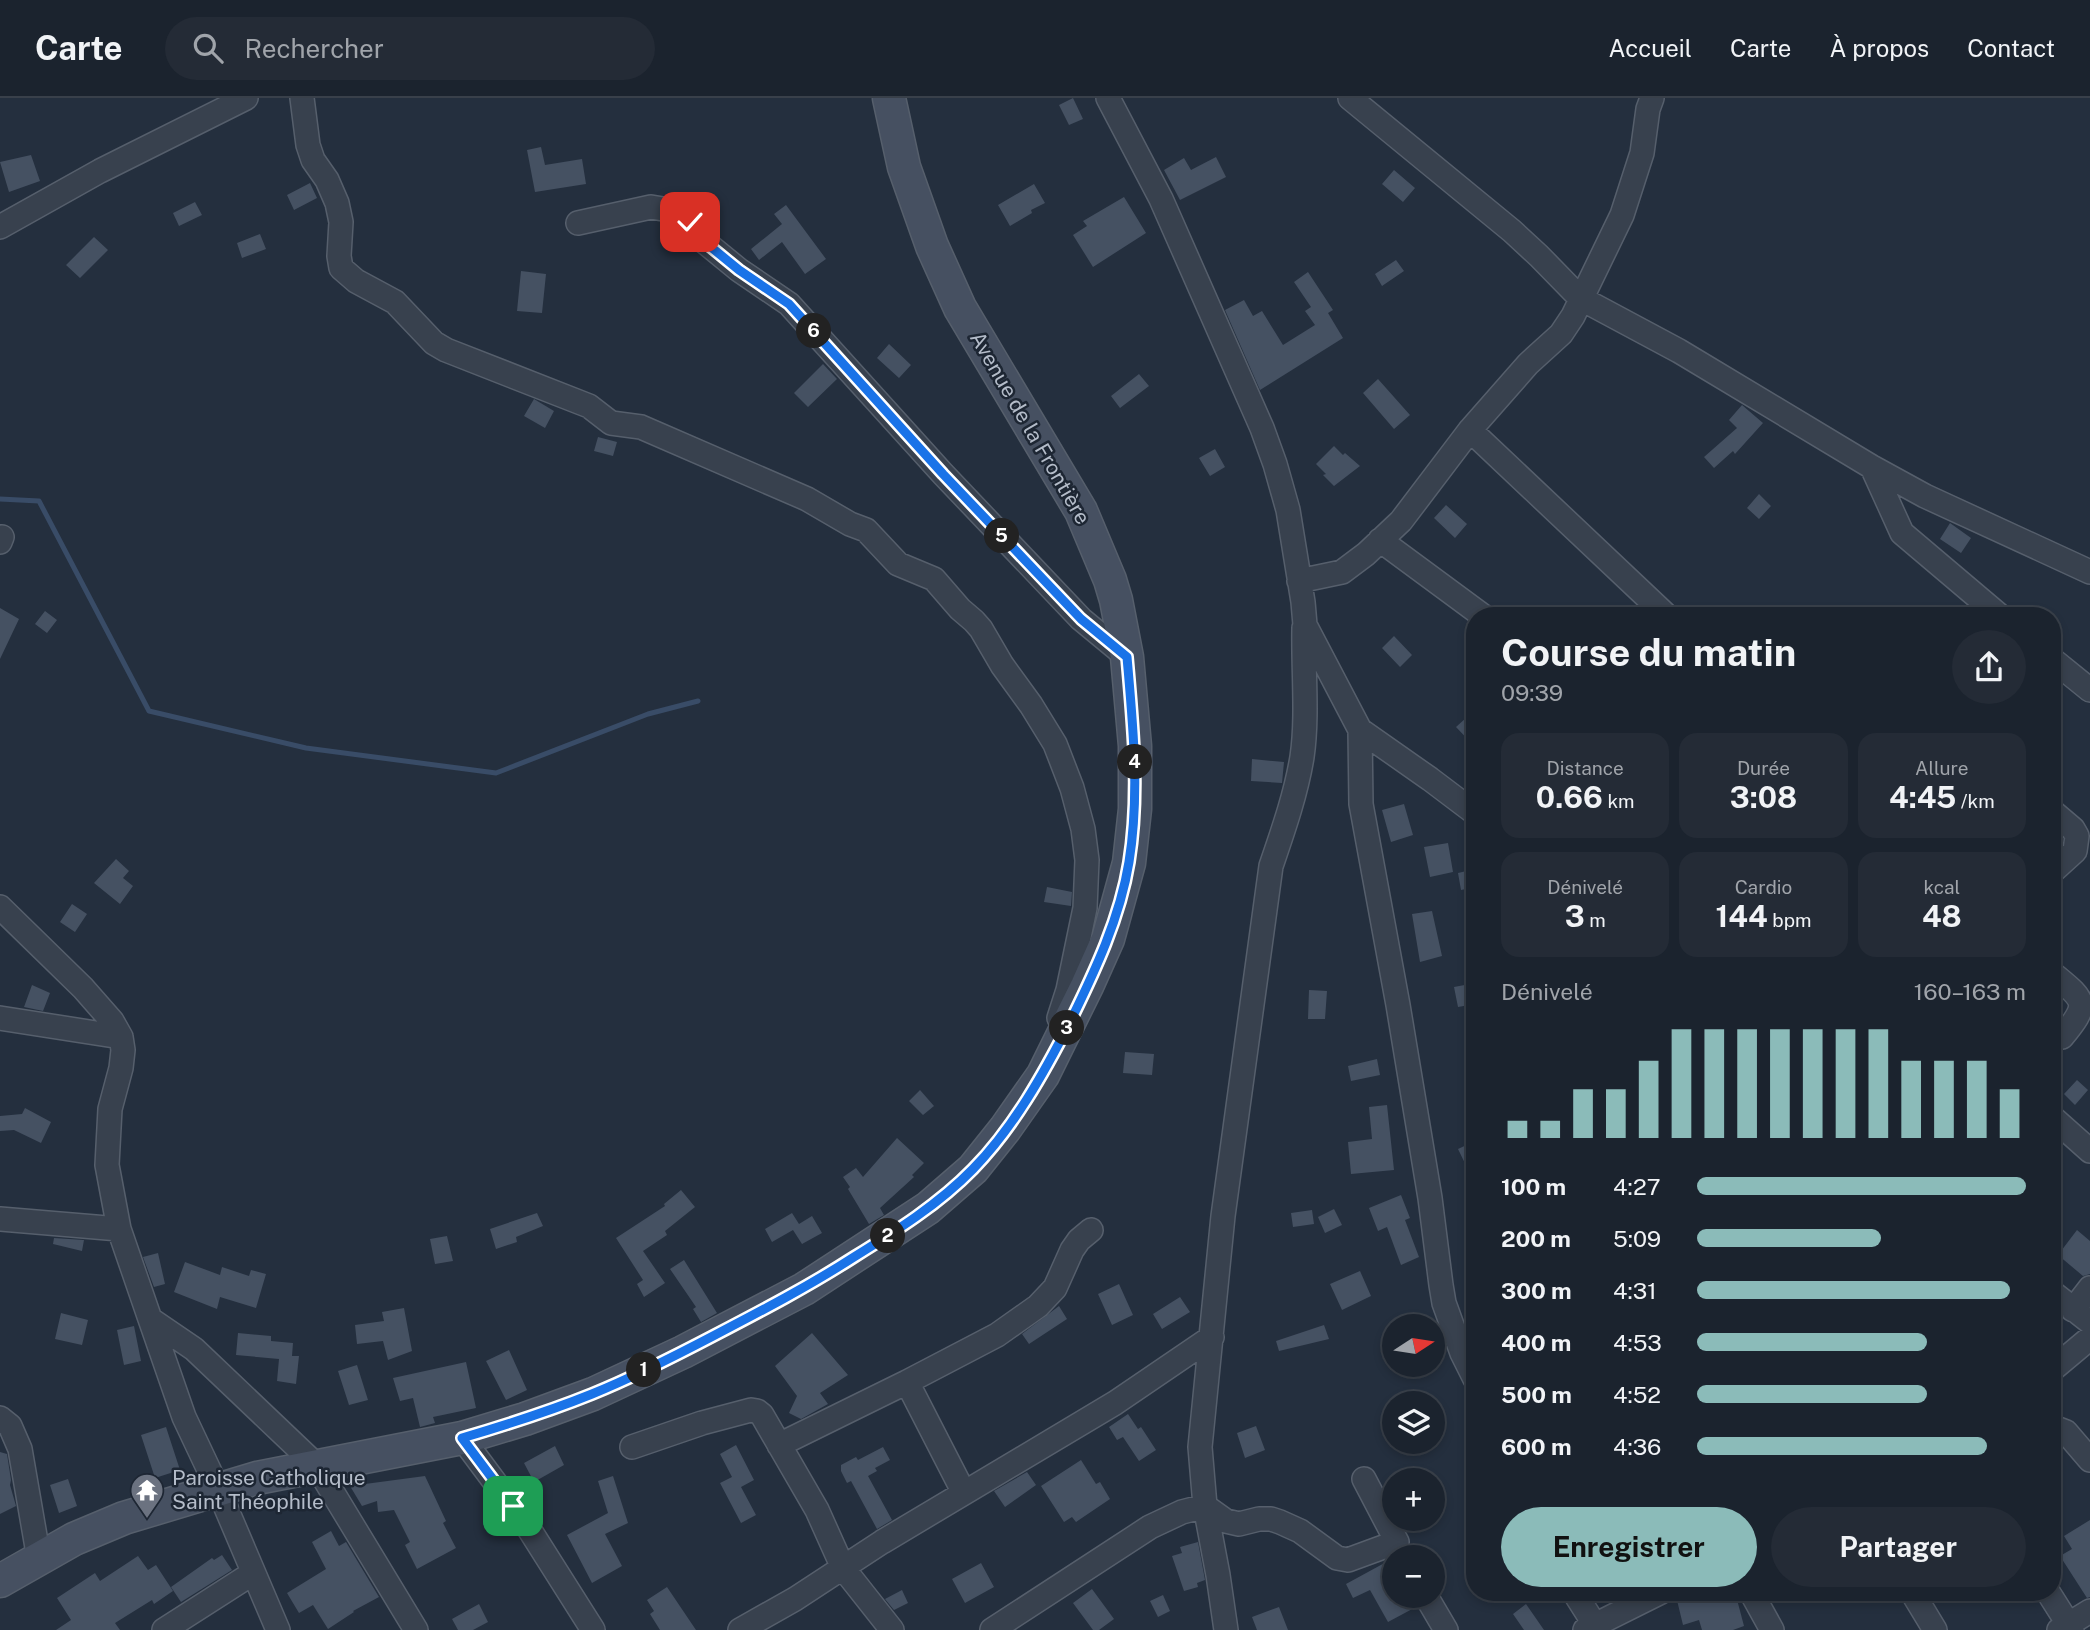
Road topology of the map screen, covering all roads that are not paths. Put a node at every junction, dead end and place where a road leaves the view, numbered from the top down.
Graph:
1 (246, 98) edge
2 (302, 98) edge
3 (889, 98) edge
4 (1108, 98) edge
5 (1350, 98) edge
6 (1652, 98) edge
7 (578, 223) dead end
8 (0, 227) edge
9 (1580, 298) junction
10 (1470, 429) junction
11 (1872, 467) junction
12 (1380, 540) junction
13 (2090, 572) edge
14 (1299, 581) junction
15 (1471, 607) edge
16 (1658, 607) edge
17 (1989, 607) edge
18 (1305, 625) junction
19 (1127, 657) junction
20 (2061, 666) edge
21 (2090, 690) edge
22 (1360, 730) junction
23 (1466, 806) edge
24 (2061, 819) edge
25 (2061, 864) edge
26 (0, 907) edge
27 (2061, 980) edge
28 (0, 1018) edge
29 (121, 1037) junction
30 (2062, 1037) dead end
31 (1043, 1075) junction
32 (2061, 1125) edge
33 (2090, 1150) edge
34 (0, 1219) edge
35 (119, 1230) junction
36 (1091, 1230) dead end
37 (2090, 1288) edge
38 (2061, 1299) edge
39 (2082, 1316) edge
40 (150, 1319) junction
41 (1212, 1337) junction
42 (2090, 1338) edge
43 (1466, 1361) edge
44 (2061, 1362) edge
45 (907, 1382) junction
46 (0, 1419) edge
47 (2061, 1430) edge
48 (462, 1438) junction
49 (779, 1445) junction
50 (632, 1447) dead end
51 (2090, 1460) edge
52 (316, 1465) junction
53 (1364, 1479) dead end
54 (218, 1489) junction
55 (964, 1493) junction
56 (1205, 1506) junction
57 (1398, 1545) edge
58 (1382, 1554) edge
59 (39, 1559) junction
60 (843, 1568) junction
61 (253, 1573) junction
62 (0, 1581) edge
63 (1579, 1601) edge
64 (1644, 1601) edge
65 (1756, 1601) edge
66 (1917, 1601) edge
67 (2053, 1601) edge
68 (1433, 1608) edge
69 (2090, 1611) edge
70 (1593, 1628) edge
71 (2066, 1628) edge
72 (164, 1630) edge
73 (278, 1630) edge
74 (416, 1630) edge
75 (593, 1630) edge
76 (740, 1630) edge
77 (892, 1630) edge
78 (992, 1630) edge
79 (1226, 1630) edge
80 (1446, 1630) edge
81 (1772, 1630) edge
82 (1935, 1630) edge

1 - 8 street
2 - 31 street
3 - 19 street, Avenue de la Frontière
4 - 14 street
5 - 9 street
6 - 9 street
7 - 19 street
9 - 10 street
9 - 11 street
10 - 12 street
10 - 16 street
11 - 13 street
11 - 17 street
12 - 14 street
12 - 15 street
14 - 18 street
18 - 22 street
18 - 41 street
19 - 31 street, Avenue de la Frontière
20 - 21 street
22 - 23 street
22 - 43 street
24 - 25 street
26 - 29 street
27 - 30 street
28 - 29 street
29 - 35 street
31 - 48 street, Avenue de la Frontière
32 - 33 street
34 - 35 street
35 - 40 street
36 - 45 street
37 - 39 street
38 - 39 street
40 - 52 street
40 - 54 street
41 - 55 street
41 - 56 street
42 - 44 street
45 - 49 street
45 - 55 street
46 - 59 street
47 - 51 street
48 - 52 street, Avenue de la Frontière
48 - 75 street
49 - 50 street
49 - 60 street
52 - 54 street, Avenue de la Frontière
52 - 74 street
53 - 57 street
54 - 59 street, Avenue de la Frontière
54 - 61 street
55 - 60 street
56 - 58 street
56 - 78 street
56 - 79 street
59 - 62 street, Avenue de la Frontière
60 - 76 street
60 - 77 street
61 - 72 street
61 - 73 street
63 - 70 street
64 - 70 street
65 - 81 street
66 - 82 street
67 - 71 street
68 - 80 street
69 - 71 street

